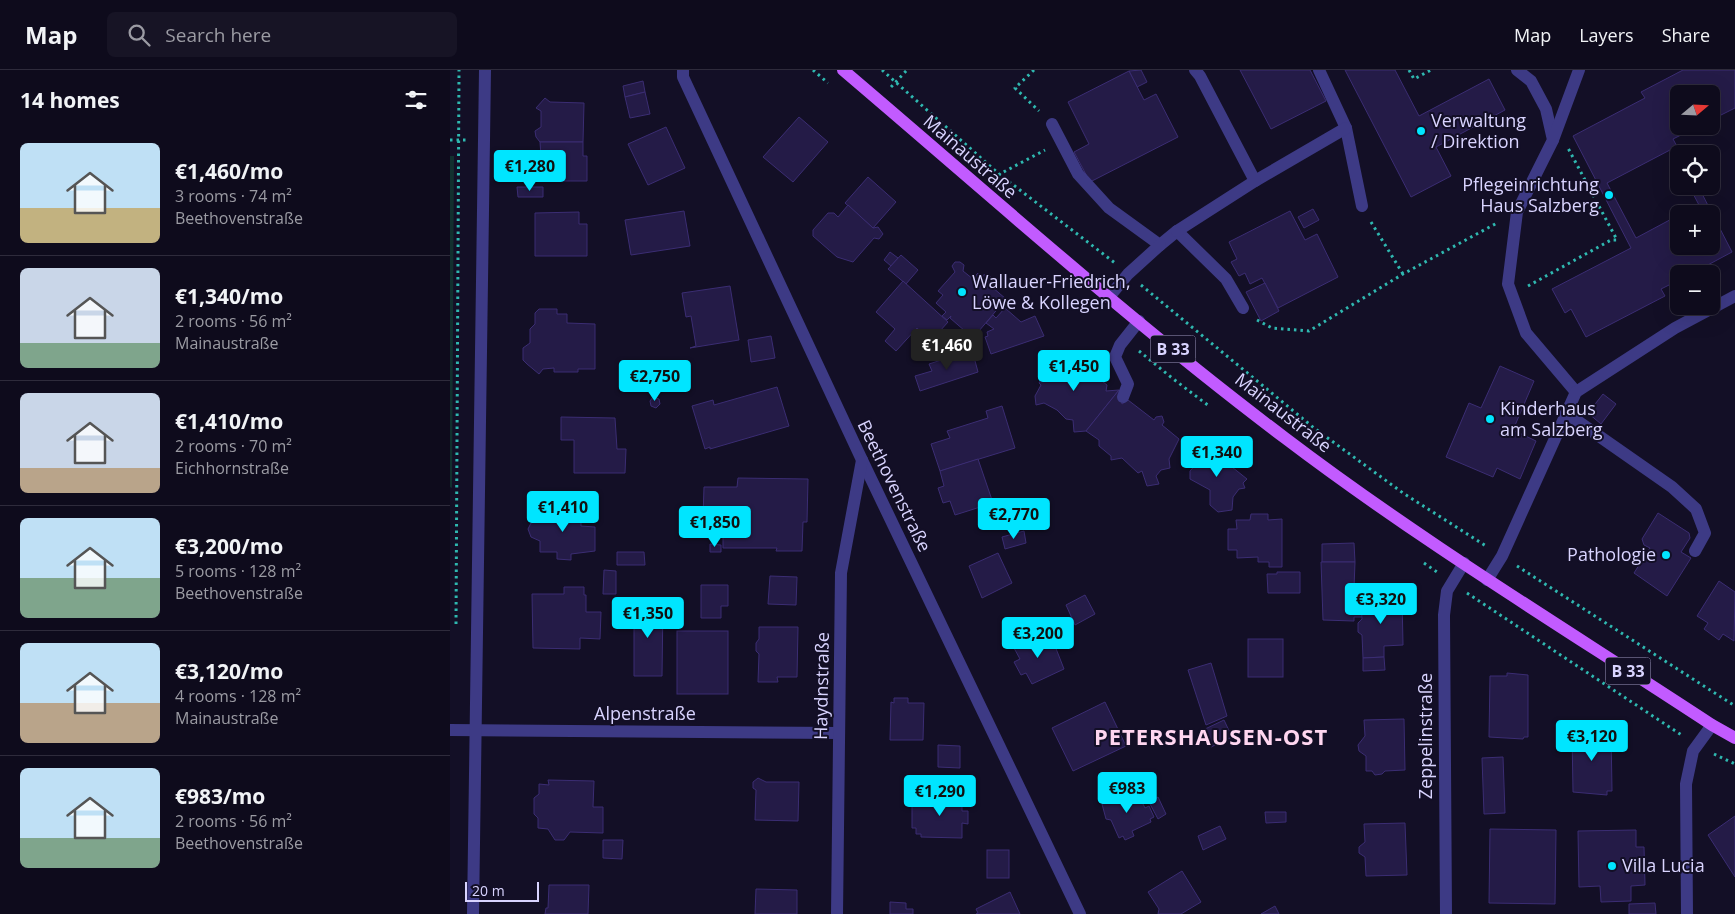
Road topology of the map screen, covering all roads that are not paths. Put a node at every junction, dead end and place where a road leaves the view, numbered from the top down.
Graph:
1 (484, 70) edge
2 (843, 70) edge
3 (1318, 70) edge
4 (1517, 70) edge
5 (1579, 70) edge
6 (682, 72) edge
7 (1202, 72) edge
8 (1052, 124) road end
9 (1346, 128) junction
10 (1553, 140) junction
11 (1255, 181) junction
12 (1362, 206) road end
13 (1177, 231) junction
14 (1160, 245) junction
15 (1735, 296) edge
16 (1109, 297) junction
17 (1243, 308) road end
18 (1139, 321) junction
19 (1576, 392) junction
20 (1123, 397) dead end
21 (1566, 413) junction
22 (862, 460) junction
23 (1695, 550) dead end
24 (1464, 563) junction
25 (1487, 580) junction
26 (1712, 725) junction
27 (450, 730) edge
28 (475, 730) junction
29 (839, 733) junction
30 (1735, 738) edge
31 (473, 914) edge
32 (837, 914) edge
33 (1080, 914) edge
34 (1446, 914) edge
35 (1687, 914) edge

1 - 28 street
2 - 16 main road, Mainaustraße / B 33
3 - 9 street
4 - 10 street
5 - 10 street
6 - 22 street, Beethovenstraße
7 - 11 street
8 - 14 street
9 - 11 street
9 - 12 street
10 - 19 street
11 - 13 street
13 - 14 street
13 - 17 street
14 - 16 street
15 - 19 street
16 - 18 main road, Mainaustraße / B 33
18 - 20 street
18 - 24 main road, Mainaustraße / B 33
19 - 21 street
21 - 23 street
21 - 25 street
22 - 29 street, Haydnstraße
22 - 33 street, Beethovenstraße
24 - 25 main road, Mainaustraße / B 33
24 - 34 street, Zeppelinstraße
25 - 26 main road, Mainaustraße / B 33
26 - 30 main road, Mainaustraße / B 33
26 - 35 street
27 - 28 street, Alpenstraße
28 - 29 street, Alpenstraße
28 - 31 street
29 - 32 street, Haydnstraße

